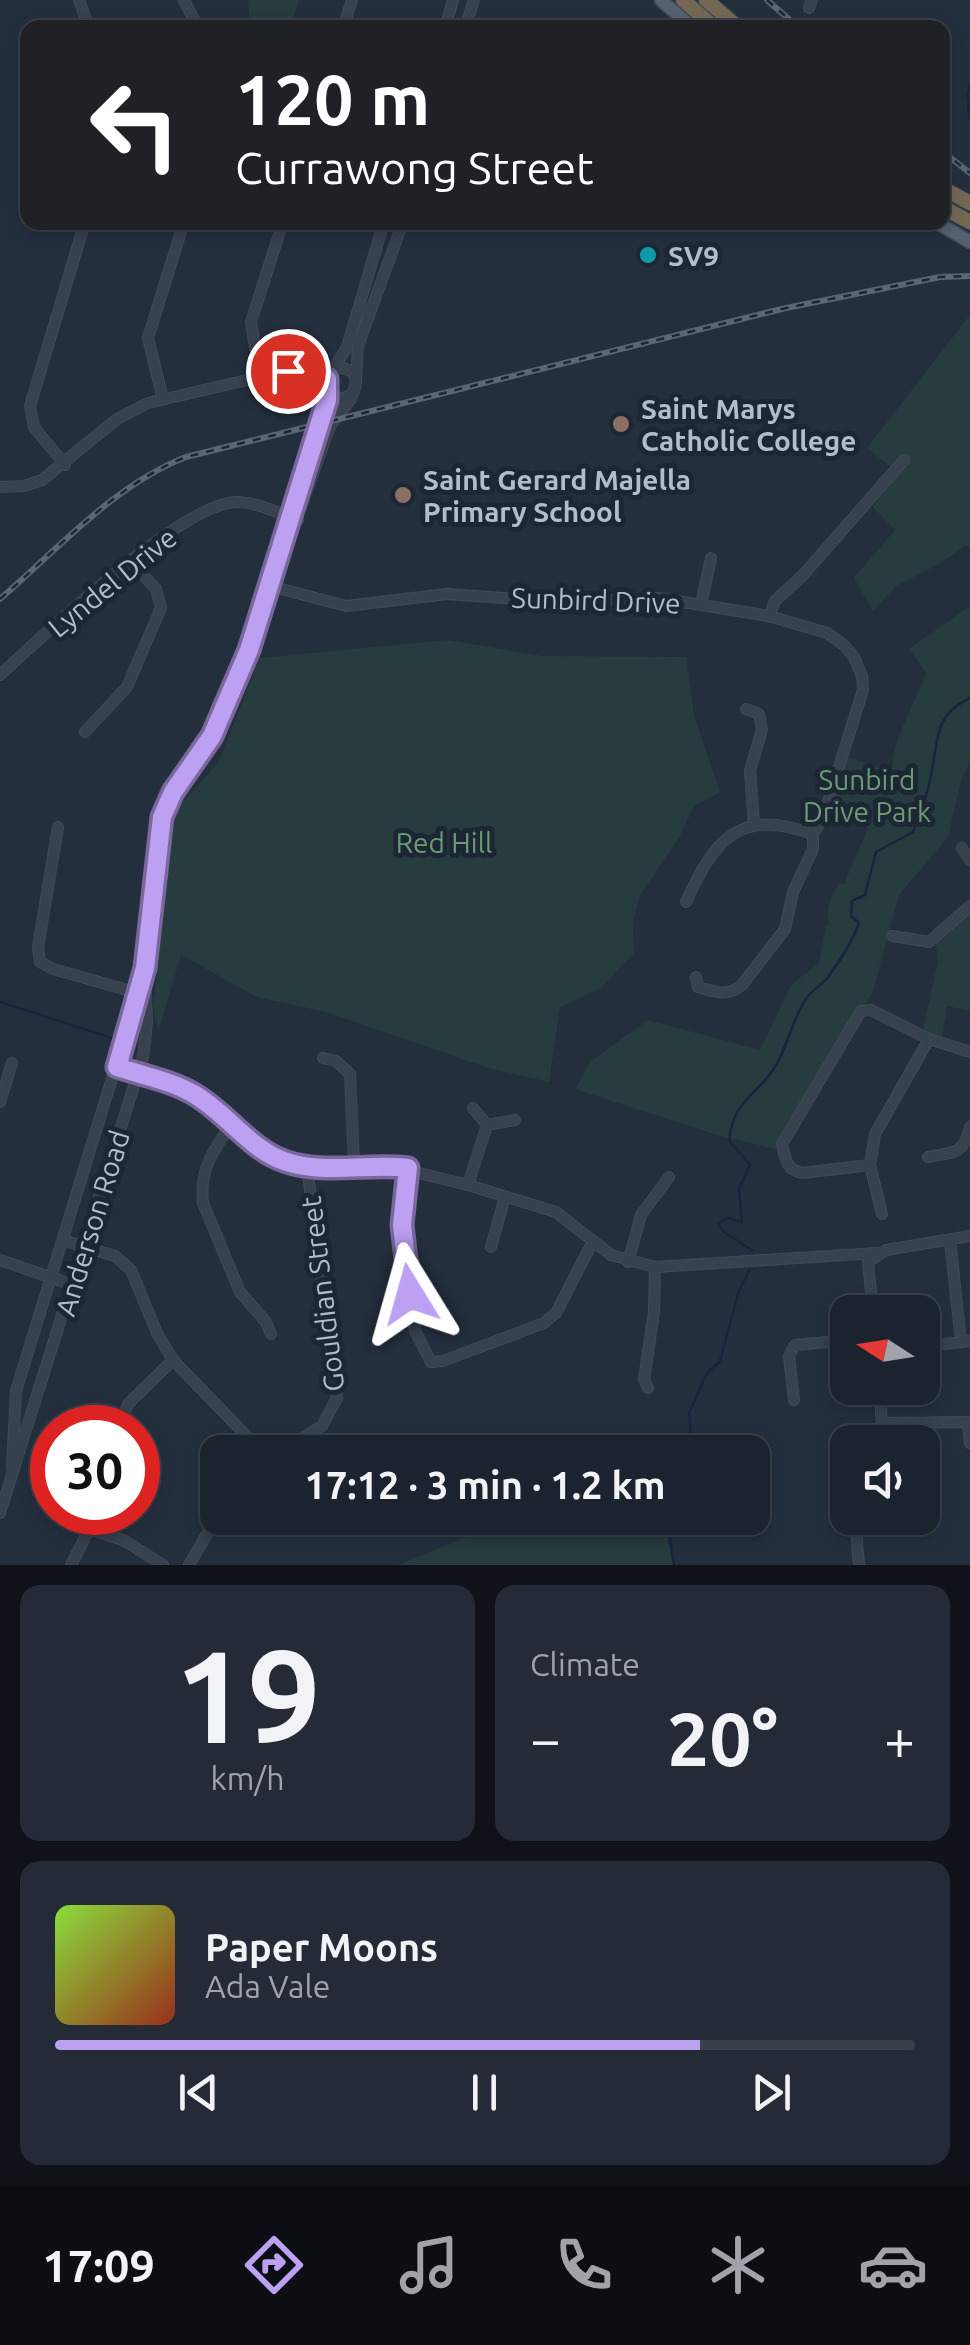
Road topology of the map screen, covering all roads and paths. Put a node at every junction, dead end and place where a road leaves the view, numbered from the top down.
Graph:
1 (661, 0) edge
2 (683, 0) edge
3 (706, 0) edge
4 (684, 20) edge
5 (707, 20) edge
6 (730, 20) edge
7 (83, 230) edge
8 (181, 230) edge
9 (280, 230) edge
10 (382, 230) edge
11 (400, 230) edge
12 (260, 377) junction
13 (329, 379) junction
14 (355, 385) junction
15 (162, 399) junction
16 (904, 460) dead end
17 (64, 465) junction
18 (0, 486) edge
19 (294, 518) junction
20 (711, 558) dead end
21 (130, 561) junction
22 (270, 586) junction
23 (702, 605) junction
24 (769, 616) junction
25 (0, 675) edge
26 (746, 709) dead end
27 (85, 732) dead end
28 (754, 824) junction
29 (58, 826) dead end
30 (813, 834) junction
31 (962, 848) dead end
32 (970, 860) edge
33 (686, 902) dead end
34 (970, 906) edge
35 (892, 936) dead end
36 (696, 977) dead end
37 (142, 995) junction
38 (929, 1039) junction
39 (970, 1052) edge
40 (324, 1058) dead end
41 (12, 1064) dead end
42 (117, 1067) junction
43 (138, 1074) junction
44 (0, 1102) edge
45 (473, 1108) dead end
46 (514, 1120) dead end
47 (232, 1123) junction
48 (488, 1125) junction
49 (970, 1127) edge
50 (928, 1157) dead end
51 (354, 1165) junction
52 (870, 1166) junction
53 (307, 1167) junction
54 (408, 1168) junction
55 (669, 1177) dead end
56 (468, 1185) junction
57 (505, 1196) junction
58 (882, 1214) dead end
59 (970, 1236) edge
60 (62, 1240) junction
61 (950, 1240) junction
62 (592, 1243) junction
63 (85, 1246) junction
64 (492, 1248) dead end
65 (863, 1258) junction
66 (0, 1260) edge
67 (628, 1262) junction
68 (655, 1267) junction
69 (50, 1278) junction
70 (73, 1285) junction
71 (870, 1295) edge
72 (271, 1334) dead end
73 (830, 1342) edge
74 (966, 1342) edge
75 (945, 1344) dead end
76 (174, 1360) junction
77 (48, 1364) junction
78 (792, 1387) junction
79 (648, 1388) dead end
80 (779, 1389) dead end
81 (794, 1400) dead end
82 (128, 1405) edge
83 (880, 1405) edge
84 (14, 1414) junction
85 (882, 1423) joint
86 (969, 1423) edge
87 (246, 1435) edge
88 (307, 1435) edge
89 (970, 1444) edge
90 (12, 1474) junction
91 (0, 1513) edge
92 (87, 1535) edge
93 (109, 1535) edge
94 (206, 1535) edge
95 (853, 1535) edge
96 (71, 1565) edge
97 (163, 1565) edge
98 (189, 1565) edge
99 (859, 1565) edge

1 - 4 main road
2 - 5 highway
3 - 6 highway
7 - 17 street
8 - 15 street
9 - 12 street
10 - 13 street, Anderson Road
11 - 14 street, Anderson Road
12 - 13 street
12 - 15 street
13 - 14 street
13 - 14 street
13 - 19 street, Anderson Road
14 - 19 street, Anderson Road
15 - 17 street
16 - 24 street
17 - 18 street
19 - 21 street, Lyndel Drive
19 - 22 street, Anderson Road
20 - 23 street
21 - 25 street, Lyndel Drive
21 - 27 street
22 - 23 street, Sunbird Drive
22 - 37 street, Anderson Road
23 - 24 street, Sunbird Drive
24 - 30 street, Sunbird Drive
26 - 28 street
28 - 30 street
28 - 33 street
29 - 37 street
30 - 36 street, Sunbird Drive
31 - 32 street
34 - 35 street
37 - 42 street, Anderson Road
37 - 43 street, Anderson Road
38 - 39 street
38 - 52 street
38 - 52 street
40 - 51 street
41 - 44 street
42 - 43 street
42 - 60 street, Anderson Road
43 - 47 street
43 - 63 street, Anderson Road
45 - 48 street
46 - 48 street
47 - 53 street
47 - 72 street
48 - 56 street
49 - 50 street
51 - 53 street
51 - 54 street
52 - 58 street
53 - 88 street, Gouldian Street
54 - 56 street
54 - 62 street
55 - 67 street
56 - 57 street
57 - 62 street
57 - 64 street
59 - 61 street
60 - 63 street
60 - 69 street, Anderson Road
61 - 65 street
61 - 74 street
62 - 67 street
63 - 70 street, Anderson Road
63 - 76 street
65 - 68 street
65 - 71 street
66 - 69 street
67 - 68 street
68 - 79 street
69 - 70 street
69 - 84 street, Anderson Road
70 - 77 street, Anderson Road
73 - 78 street
74 - 75 street
76 - 82 street
76 - 87 street
77 - 84 street
77 - 90 street, Anderson Road
78 - 80 street
78 - 81 street
83 - 85 street
84 - 90 street, Anderson Road
85 - 86 street
86 - 89 street
90 - 91 street, Anderson Road
92 - 96 street
93 - 97 street
94 - 98 street
95 - 99 street

